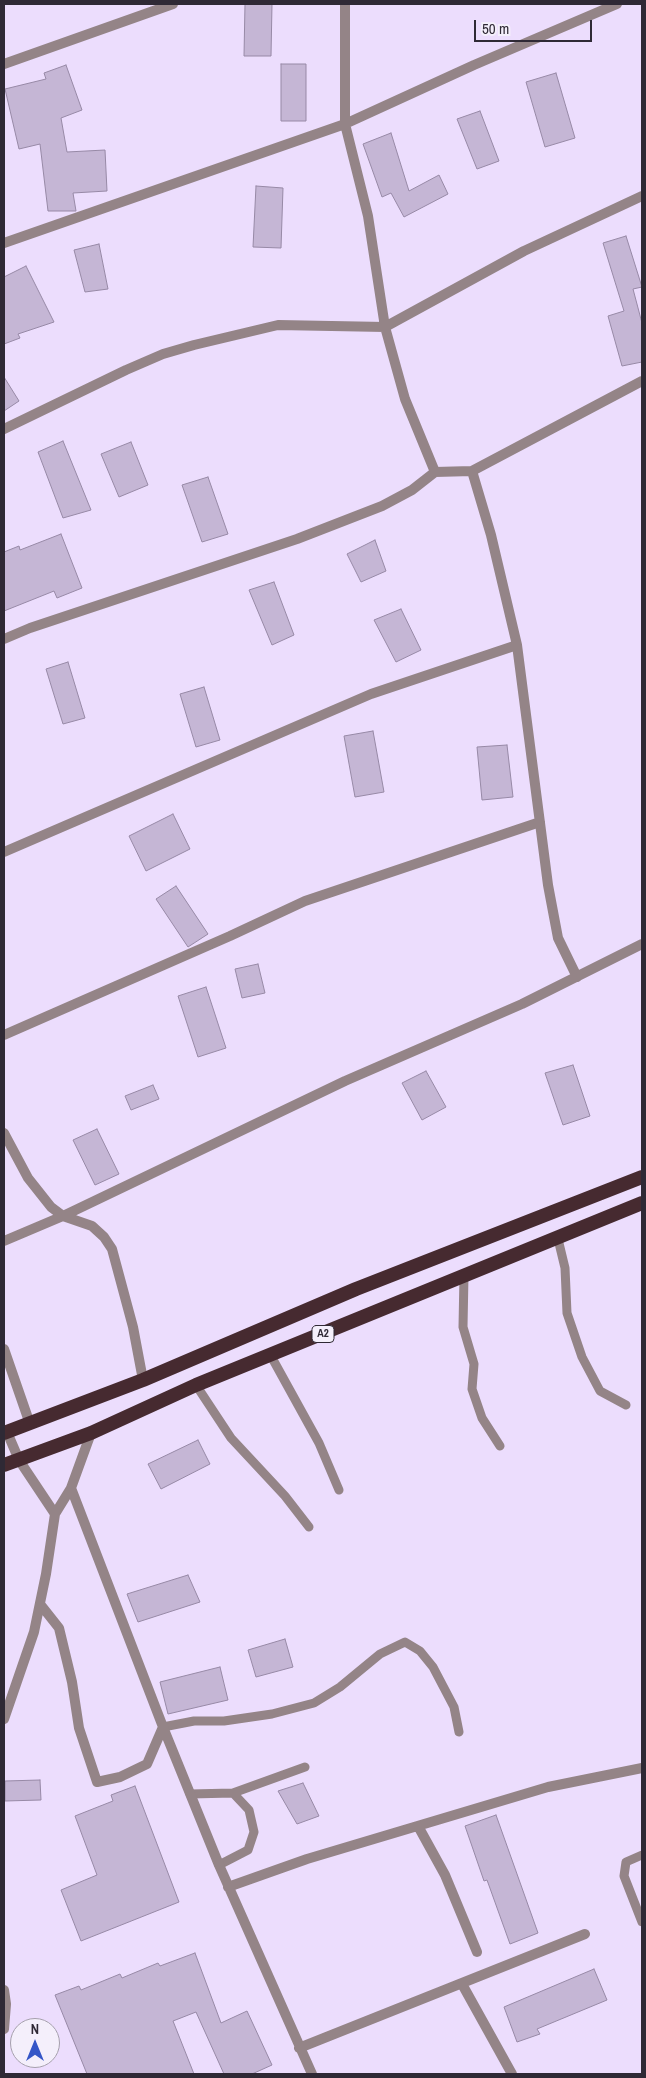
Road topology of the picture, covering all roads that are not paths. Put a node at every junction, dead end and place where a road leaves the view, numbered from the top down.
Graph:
1 (172, 4) edge
2 (345, 4) edge
3 (617, 4) edge
4 (4, 64) edge
5 (345, 124) junction
6 (642, 196) edge
7 (4, 243) edge
8 (385, 327) junction
9 (642, 380) edge
10 (4, 429) edge
11 (472, 471) junction
12 (436, 472) junction
13 (4, 639) edge
14 (517, 645) junction
15 (540, 822) junction
16 (4, 852) edge
17 (642, 944) edge
18 (577, 977) junction
19 (4, 1035) edge
20 (4, 1132) edge
21 (642, 1177) edge
22 (642, 1202) edge
23 (63, 1216) junction
24 (558, 1239) junction
25 (4, 1241) edge
26 (464, 1275) junction
27 (4, 1350) edge
28 (271, 1356) junction
29 (142, 1380) junction
30 (196, 1385) junction
31 (626, 1405) dead end
32 (30, 1424) junction
33 (6, 1433) edge
34 (91, 1433) junction
35 (500, 1446) dead end
36 (18, 1460) junction
37 (4, 1465) edge
38 (72, 1488) junction
39 (339, 1490) dead end
40 (55, 1514) junction
41 (309, 1527) dead end
42 (40, 1604) junction
43 (4, 1719) edge
44 (162, 1727) junction
45 (459, 1732) dead end
46 (306, 1767) dead end
47 (642, 1768) edge
48 (233, 1793) junction
49 (190, 1794) junction
50 (418, 1826) junction
51 (642, 1855) edge
52 (219, 1866) junction
53 (228, 1887) junction
54 (642, 1922) edge
55 (585, 1934) dead end
56 (477, 1952) dead end
57 (462, 1984) junction
58 (4, 1990) edge
59 (4, 2029) edge
60 (299, 2048) junction
61 (312, 2074) edge
62 (512, 2074) edge

1 - 4 street
2 - 5 street
3 - 5 street
5 - 7 street
5 - 8 street
6 - 8 street
8 - 10 street
8 - 12 street
9 - 11 street
11 - 12 street
11 - 14 street
12 - 13 street
14 - 15 street
14 - 16 street
15 - 18 street
15 - 19 street
17 - 18 street
18 - 23 street
20 - 23 street
21 - 29 highway, A2
22 - 24 highway, A2
23 - 25 street
23 - 29 street
24 - 26 highway, A2
24 - 31 lane
26 - 28 highway, A2
26 - 35 lane
27 - 32 street
28 - 30 highway, A2
28 - 39 lane
29 - 32 highway, A2
30 - 34 highway, A2
30 - 41 lane
32 - 33 highway, A2
33 - 36 street
34 - 36 highway, A2
34 - 38 street
36 - 37 highway, A2
36 - 40 street
38 - 40 street
38 - 44 street
40 - 42 street
42 - 43 street
42 - 44 street
44 - 45 lane
44 - 49 street
46 - 48 lane
47 - 50 street
48 - 49 lane
48 - 52 lane
49 - 52 street
50 - 53 street
50 - 56 street
51 - 54 lane
52 - 53 street
53 - 60 street
55 - 57 street
57 - 60 street
57 - 62 street
58 - 59 street
60 - 61 street

